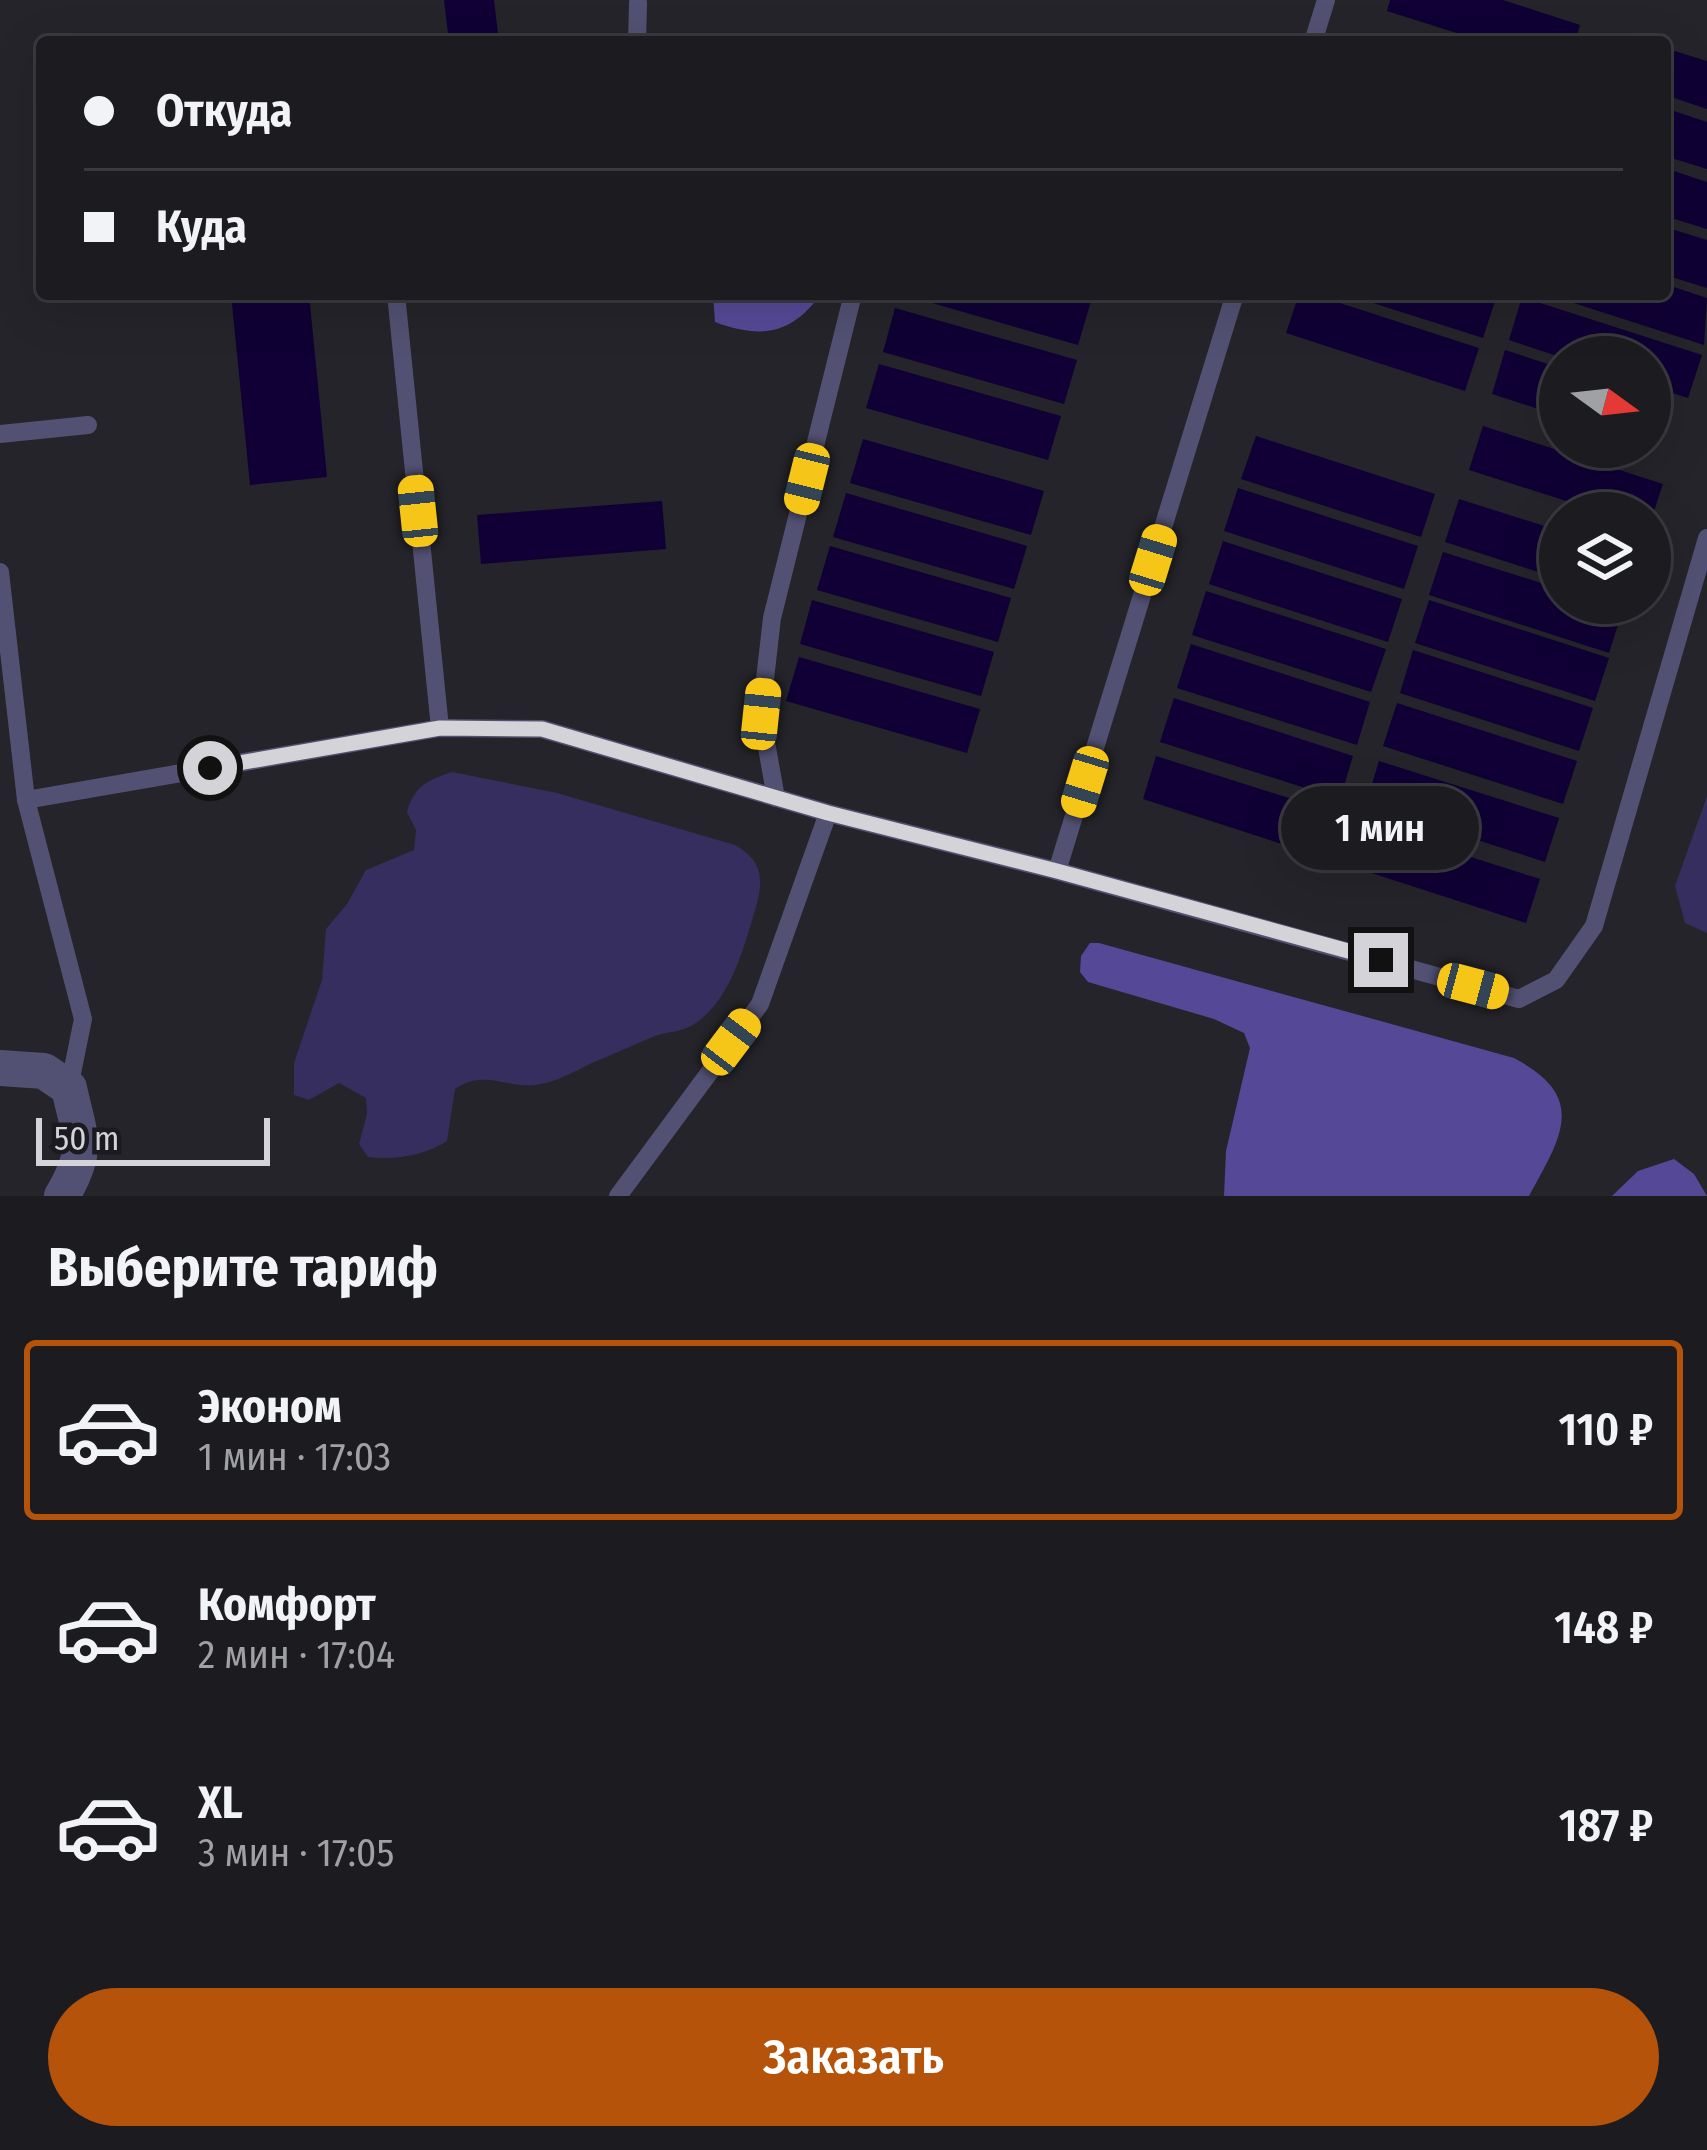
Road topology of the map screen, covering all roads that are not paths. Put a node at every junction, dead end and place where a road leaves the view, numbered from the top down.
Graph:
1 (1326, 0) edge
2 (638, 3) edge
3 (637, 36) edge
4 (1315, 36) edge
5 (397, 300) edge
6 (852, 300) edge
7 (1233, 300) edge
8 (88, 425) dead end
9 (0, 434) edge
10 (1707, 538) edge
11 (0, 572) edge
12 (440, 728) junction
13 (776, 798) junction
14 (26, 800) junction
15 (828, 813) junction
16 (1057, 871) junction
17 (0, 1068) edge
18 (69, 1088) junction
19 (62, 1196) edge
20 (618, 1196) edge

1 - 4 lane
2 - 3 lane
5 - 12 lane
6 - 13 lane
7 - 16 lane
8 - 9 lane
10 - 16 lane
11 - 14 lane
12 - 13 lane
12 - 14 lane
13 - 15 lane
14 - 18 lane
15 - 16 lane
15 - 20 lane
17 - 18 street
18 - 19 street

